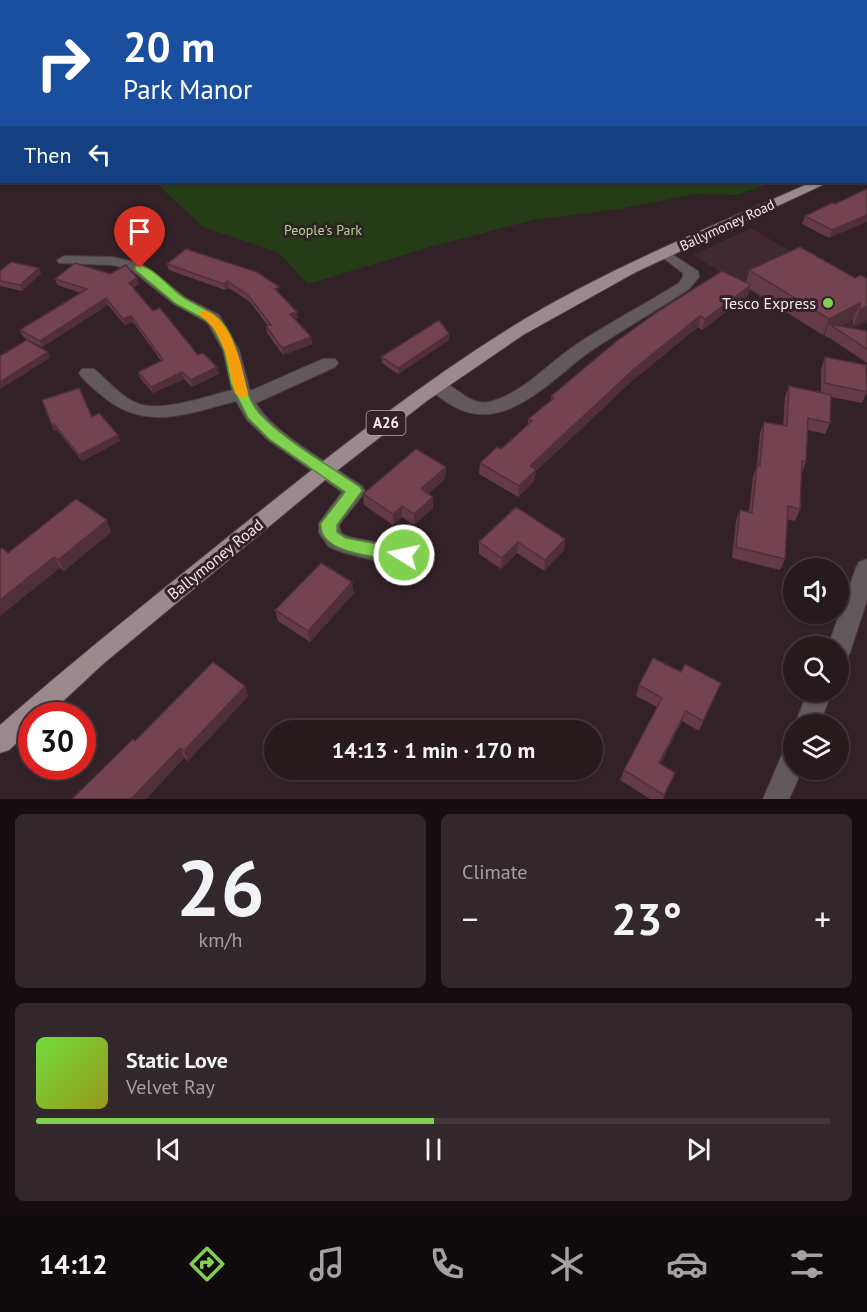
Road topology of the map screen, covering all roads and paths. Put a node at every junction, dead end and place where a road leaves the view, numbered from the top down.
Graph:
1 (820, 183) edge
2 (665, 254) junction
3 (64, 260) dead end
4 (329, 363) dead end
5 (88, 373) dead end
6 (437, 386) junction
7 (244, 398) junction
8 (323, 471) junction
9 (404, 555) dead end
10 (867, 568) edge
11 (844, 636) edge
12 (0, 741) edge
13 (784, 780) edge
14 (776, 799) edge

1 - 2 main road, Ballymoney Road / A26
2 - 6 main road, Ballymoney Road / A26
2 - 6 street, Ballymoney Road
3 - 7 street
4 - 7 street
5 - 7 street
6 - 8 main road, Ballymoney Road / A26
7 - 8 street
8 - 9 street
8 - 12 main road, Ballymoney Road / A26
10 - 11 street
13 - 14 street

